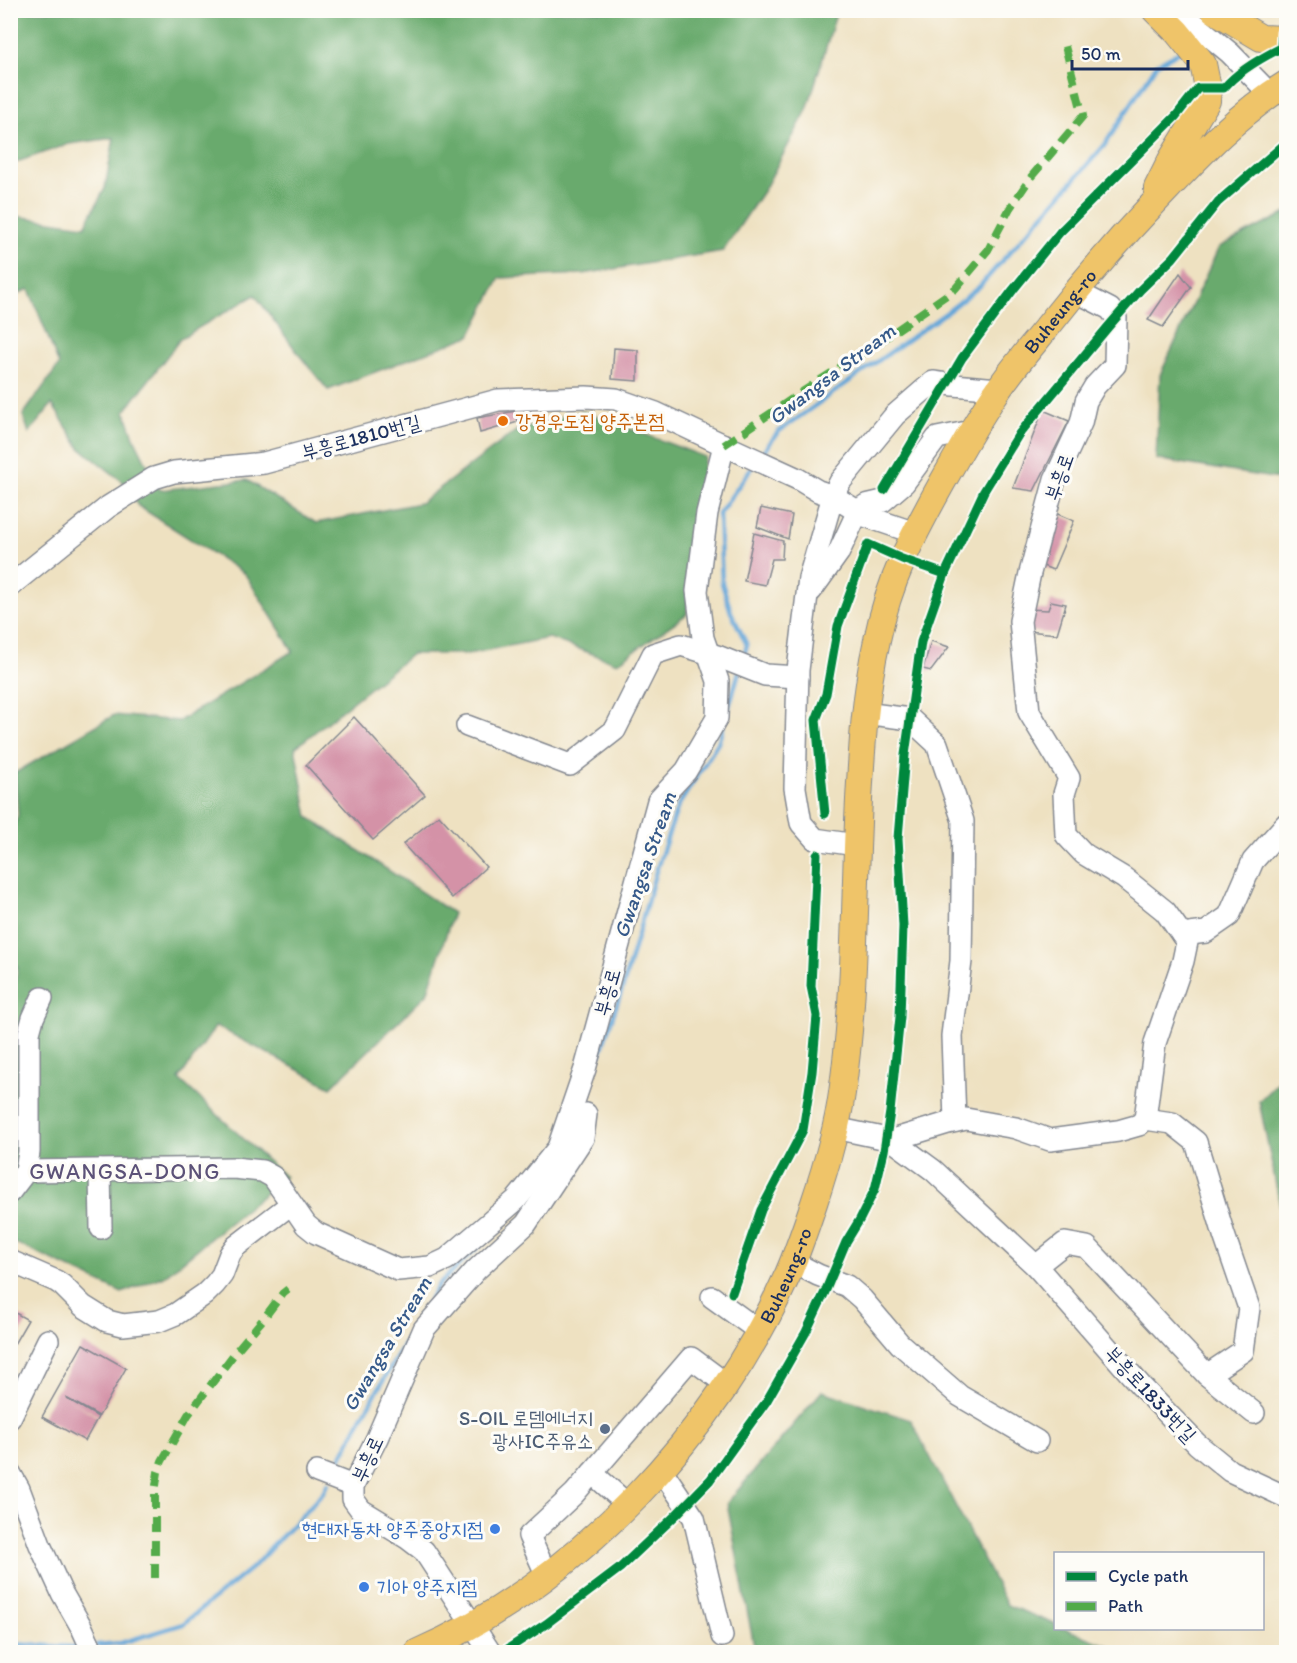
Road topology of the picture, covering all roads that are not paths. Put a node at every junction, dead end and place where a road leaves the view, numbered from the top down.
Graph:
1 (1155, 10) edge
2 (1214, 10) edge
3 (1180, 19) edge
4 (1287, 39) edge
5 (1278, 89) edge
6 (1144, 213) junction
7 (1075, 291) junction
8 (998, 389) junction
9 (972, 431) junction
10 (730, 448) junction
11 (833, 496) junction
12 (858, 511) junction
13 (915, 532) junction
14 (10, 586) edge
15 (807, 596) junction
16 (712, 654) junction
17 (798, 677) junction
18 (864, 713) junction
19 (467, 726) dead end
20 (1285, 828) edge
21 (856, 844) junction
22 (1182, 935) junction
23 (42, 998) dead end
24 (586, 1114) dead end
25 (1144, 1119) junction
26 (951, 1122) junction
27 (835, 1128) junction
28 (900, 1137) junction
29 (100, 1170) junction
30 (26, 1171) junction
31 (10, 1192) edge
32 (291, 1204) junction
33 (101, 1228) dead end
34 (10, 1261) edge
35 (465, 1261) junction
36 (793, 1262) junction
37 (1036, 1266) junction
38 (712, 1297) dead end
39 (759, 1331) junction
40 (48, 1340) dead end
41 (1208, 1375) junction
42 (726, 1384) junction
43 (1254, 1413) dead end
44 (10, 1418) edge
45 (1037, 1441) dead end
46 (661, 1469) junction
47 (10, 1473) edge
48 (319, 1473) dead end
49 (592, 1473) junction
50 (353, 1486) junction
51 (1287, 1497) edge
52 (628, 1505) junction
53 (547, 1576) junction
54 (472, 1625) junction
55 (722, 1636) dead end
56 (93, 1653) edge
57 (418, 1653) edge
58 (490, 1653) edge

1 - 3 main road
2 - 4 main road
3 - 5 street
3 - 6 main road
5 - 6 main road, Buheung-ro
6 - 7 main road, Buheung-ro
7 - 8 main road, Buheung-ro
7 - 22 street, 부흥로
8 - 9 main road, Buheung-ro
8 - 11 street
9 - 12 street
9 - 13 main road, Buheung-ro
10 - 11 street, 부흥로1810번길
10 - 14 street, 부흥로1810번길
10 - 16 street, 부흥로
11 - 12 street
11 - 15 street
12 - 13 street
12 - 15 street
13 - 18 main road
15 - 17 street
16 - 17 street
16 - 19 street
16 - 35 street, 부흥로
17 - 21 street
18 - 21 main road, Buheung-ro
18 - 26 street
20 - 22 street
21 - 27 main road, Buheung-ro
22 - 25 street
23 - 30 street
24 - 35 street
25 - 26 street
25 - 41 street
26 - 28 street
27 - 28 street, 부흥로1833번길
27 - 36 main road, Buheung-ro
28 - 37 street, 부흥로1833번길
29 - 30 street
29 - 32 street
29 - 33 street
30 - 31 street
32 - 34 street
32 - 35 street
35 - 50 street, 부흥로
36 - 39 main road, Buheung-ro
36 - 45 street
37 - 41 street
37 - 51 street, 부흥로1833번길
38 - 39 street
39 - 42 main road, Buheung-ro
40 - 44 street
41 - 43 street
42 - 46 main road, Buheung-ro
42 - 49 street
46 - 52 main road, Buheung-ro
46 - 55 street
47 - 56 street
48 - 50 street
49 - 52 street
49 - 53 street
50 - 54 street, 부흥로
52 - 53 main road, Buheung-ro
53 - 54 main road, Buheung-ro
54 - 57 main road, Buheung-ro
54 - 58 street, 부흥로

